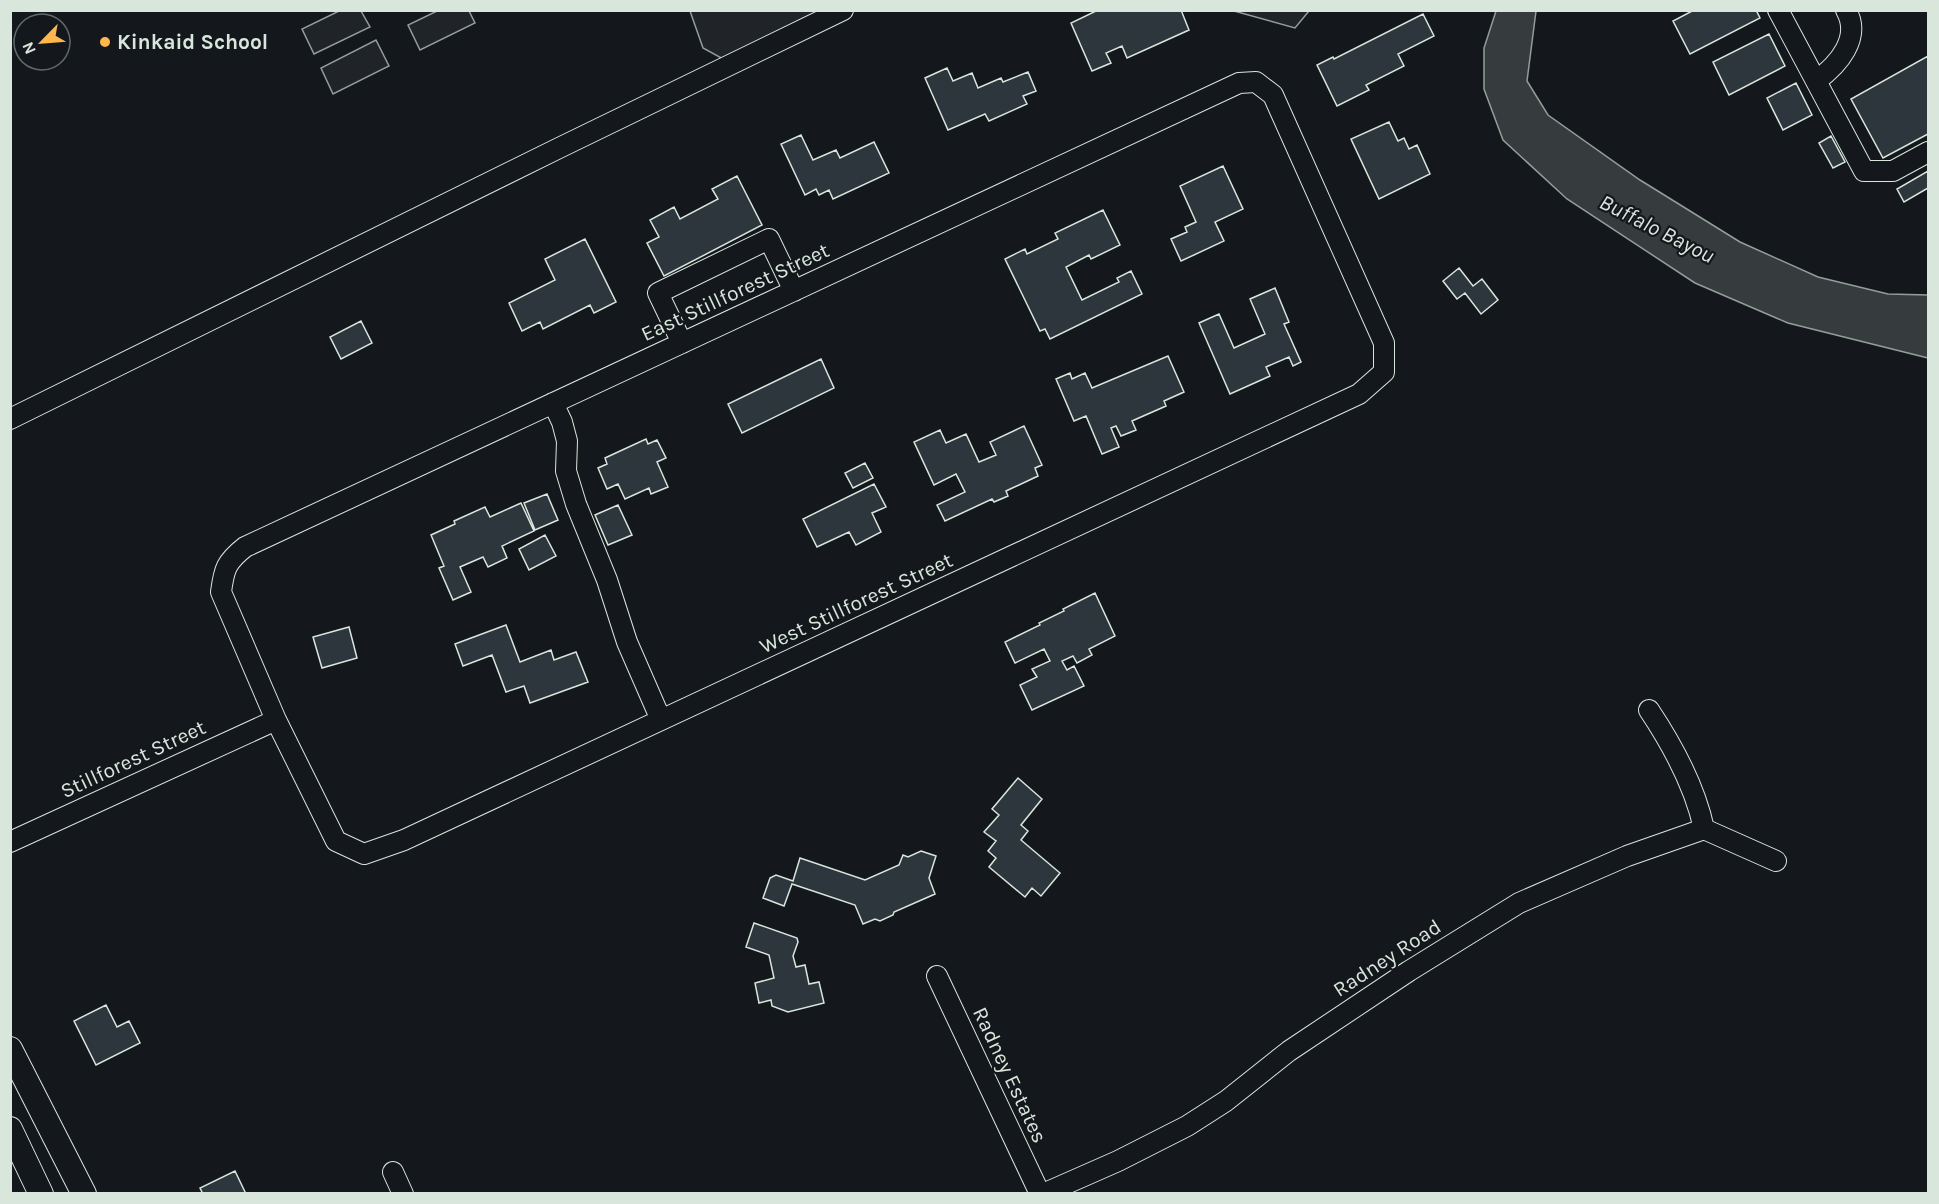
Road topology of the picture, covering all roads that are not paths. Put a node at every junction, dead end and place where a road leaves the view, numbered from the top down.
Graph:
1 (843, 10) edge
2 (1778, 10) edge
3 (1846, 10) edge
4 (1816, 81) junction
5 (1929, 152) edge
6 (1339, 242) joint
7 (794, 291) junction
8 (682, 343) junction
9 (553, 403) junction
10 (10, 419) edge
11 (1649, 710) dead end
12 (276, 720) junction
13 (661, 720) junction
14 (1704, 829) junction
15 (13, 835) edge
16 (1776, 861) dead end
17 (937, 976) dead end
18 (10, 1049) edge
19 (10, 1129) edge
20 (393, 1172) dead end
21 (41, 1194) edge
22 (84, 1194) edge
23 (403, 1194) edge
24 (1042, 1194) edge

1 - 10 street
2 - 4 street
3 - 4 street
4 - 5 street
6 - 7 street, East Stillforest Street
6 - 13 street, West Stillforest Street
7 - 8 street, East Stillforest Street
7 - 8 street
8 - 9 street, East Stillforest Street
9 - 12 street, East Stillforest Street
9 - 13 street
11 - 14 street
12 - 13 street, West Stillforest Street
12 - 15 street, Stillforest Street
14 - 16 street
14 - 24 street, Radney Road
17 - 24 street, Radney Estates
18 - 22 main road
19 - 21 main road
20 - 23 street

